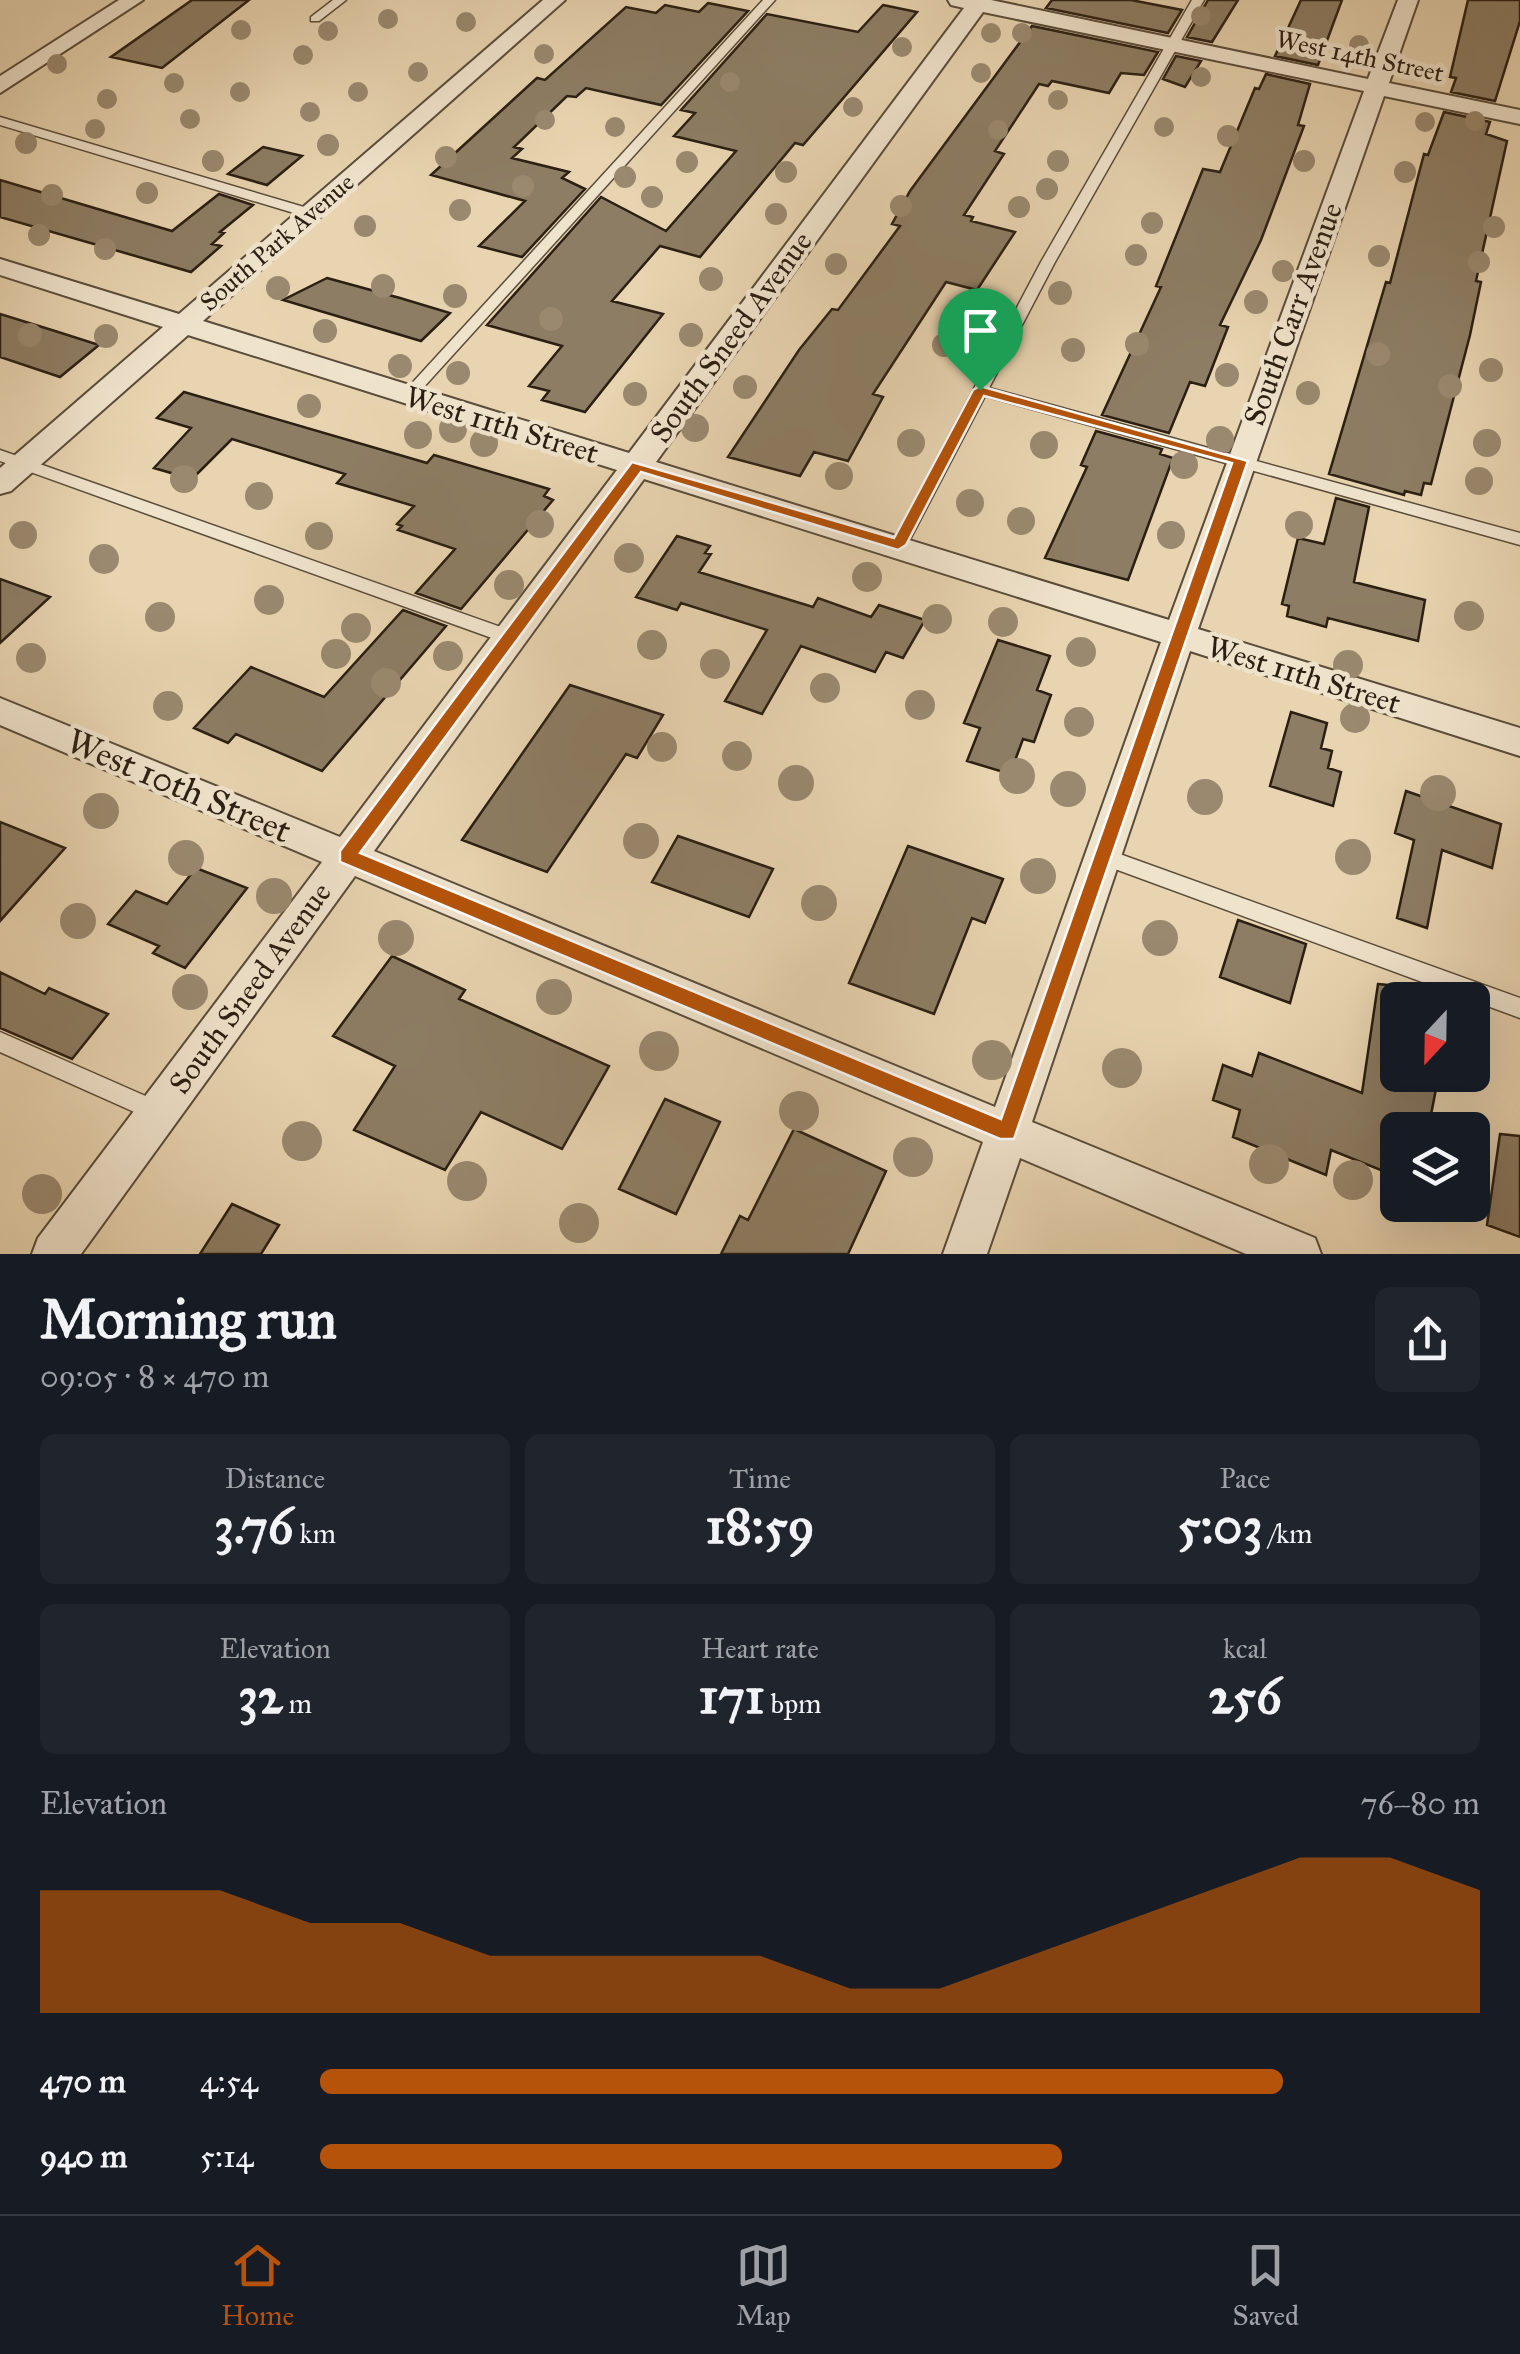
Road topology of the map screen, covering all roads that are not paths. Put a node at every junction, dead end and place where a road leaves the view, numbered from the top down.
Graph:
1 (133, 0) edge
2 (340, 0) edge
3 (555, 0) edge
4 (769, 0) edge
5 (1198, 0) edge
6 (1408, 0) edge
7 (971, 2) edge
8 (314, 19) dead end
9 (1174, 46) junction
10 (0, 86) edge
11 (1376, 87) junction
12 (1520, 117) edge
13 (0, 122) edge
14 (309, 213) junction
15 (0, 267) edge
16 (182, 325) junction
17 (980, 390) junction
18 (408, 396) junction
19 (12, 459) edge
20 (1240, 461) junction
21 (637, 466) junction
22 (0, 484) edge
23 (1520, 539) edge
24 (898, 545) junction
25 (509, 636) junction
26 (1180, 636) junction
27 (0, 711) edge
28 (1520, 742) edge
29 (347, 856) junction
30 (1103, 856) junction
31 (1520, 1008) edge
32 (0, 1042) edge
33 (158, 1112) junction
34 (1007, 1132) junction
35 (54, 1254) edge
36 (966, 1254) edge
37 (1299, 1254) edge

1 - 10 street
2 - 8 lane
3 - 14 street, South Park Avenue
4 - 18 lane
5 - 9 lane
6 - 11 street, South Carr Avenue
7 - 9 street, West 14th Street
7 - 21 street, South Sneed Avenue
9 - 11 street, West 14th Street
9 - 17 lane
11 - 12 street, West 14th Street
11 - 20 street, South Carr Avenue
13 - 14 lane
14 - 16 street, South Park Avenue
15 - 16 street, West 11th Street
16 - 18 street, West 11th Street
16 - 19 street, South Park Avenue
17 - 20 lane
17 - 24 lane
18 - 21 street, West 11th Street
19 - 22 street, South Park Avenue
19 - 25 lane
20 - 23 lane
20 - 26 street, South Carr Avenue
21 - 24 street, West 11th Street
21 - 25 street, South Sneed Avenue
24 - 26 street, West 11th Street
25 - 29 street, South Sneed Avenue
26 - 28 street, West 11th Street
26 - 30 street, South Carr Avenue
27 - 29 street, West 10th Street
29 - 33 street, South Sneed Avenue
29 - 34 street, West 10th Street
30 - 31 lane
30 - 34 street, South Carr Avenue
32 - 33 lane
33 - 35 street, South Sneed Avenue
34 - 36 street, South Carr Avenue
34 - 37 street, West 10th Street

